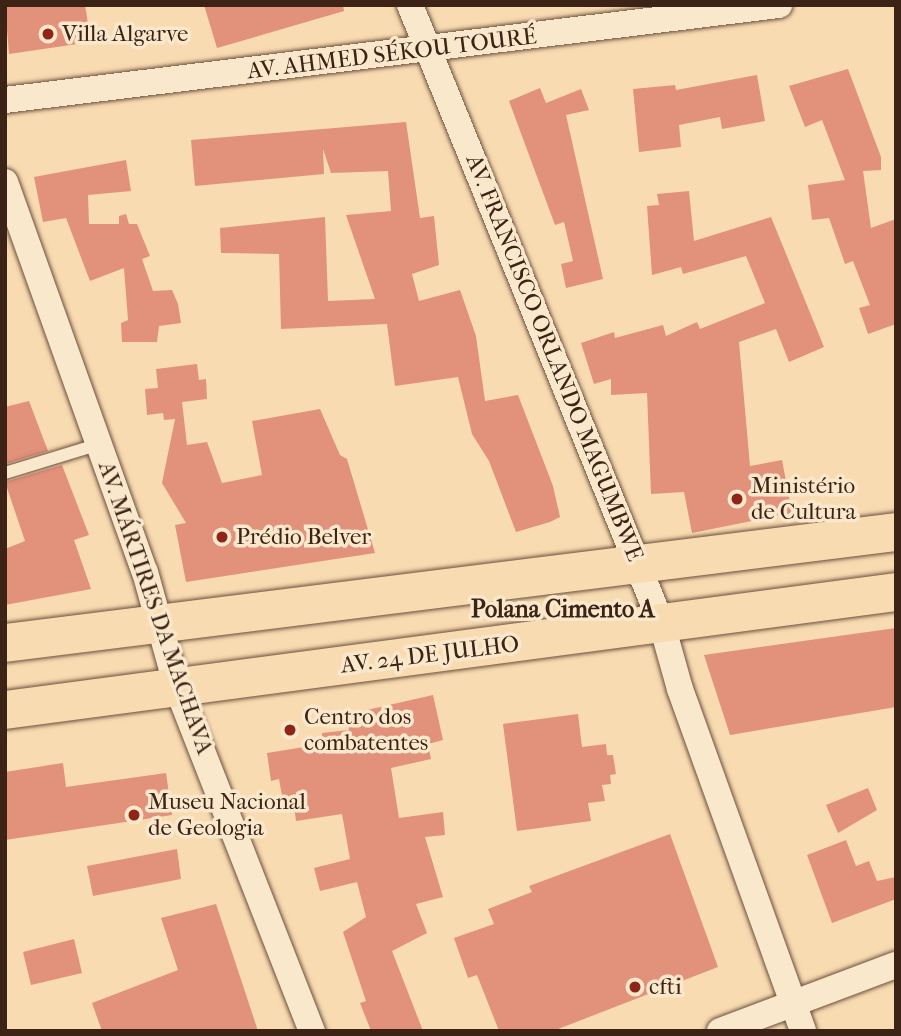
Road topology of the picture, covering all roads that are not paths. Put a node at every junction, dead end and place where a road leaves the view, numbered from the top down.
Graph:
1 (410, 5) edge
2 (779, 5) edge
3 (430, 49) junction
4 (5, 100) edge
5 (5, 182) edge
6 (100, 443) junction
7 (5, 473) edge
8 (896, 532) edge
9 (637, 566) junction
10 (896, 592) edge
11 (158, 621) junction
12 (662, 625) junction
13 (5, 643) edge
14 (177, 687) junction
15 (5, 710) edge
16 (896, 965) edge
17 (792, 1005) junction
18 (312, 1031) edge
19 (720, 1031) edge
20 (803, 1031) edge

1 - 3 street, AV. FRANCISCO ORLANDO MAGUMBWE
2 - 3 street, AV. AHMED SÉKOU TOURÉ
3 - 4 street, AV. AHMED SÉKOU TOURÉ
3 - 9 street, AV. FRANCISCO ORLANDO MAGUMBWE
5 - 6 street, AV. MÁRTIRES DA MACHAVA
6 - 7 lane
6 - 11 street, AV. MÁRTIRES DA MACHAVA
8 - 9 main road
9 - 11 main road
9 - 12 street, AV. FRANCISCO ORLANDO MAGUMBWE
10 - 12 main road, AV. 24 DE JULHO
11 - 13 main road
11 - 14 street, AV. MÁRTIRES DA MACHAVA
12 - 14 main road, AV. 24 DE JULHO
12 - 17 street, AV. FRANCISCO ORLANDO MAGUMBWE
14 - 15 main road, AV. 24 DE JULHO
14 - 18 street, AV. MÁRTIRES DA MACHAVA
16 - 17 street
17 - 19 street
17 - 20 street, AV. FRANCISCO ORLANDO MAGUMBWE

